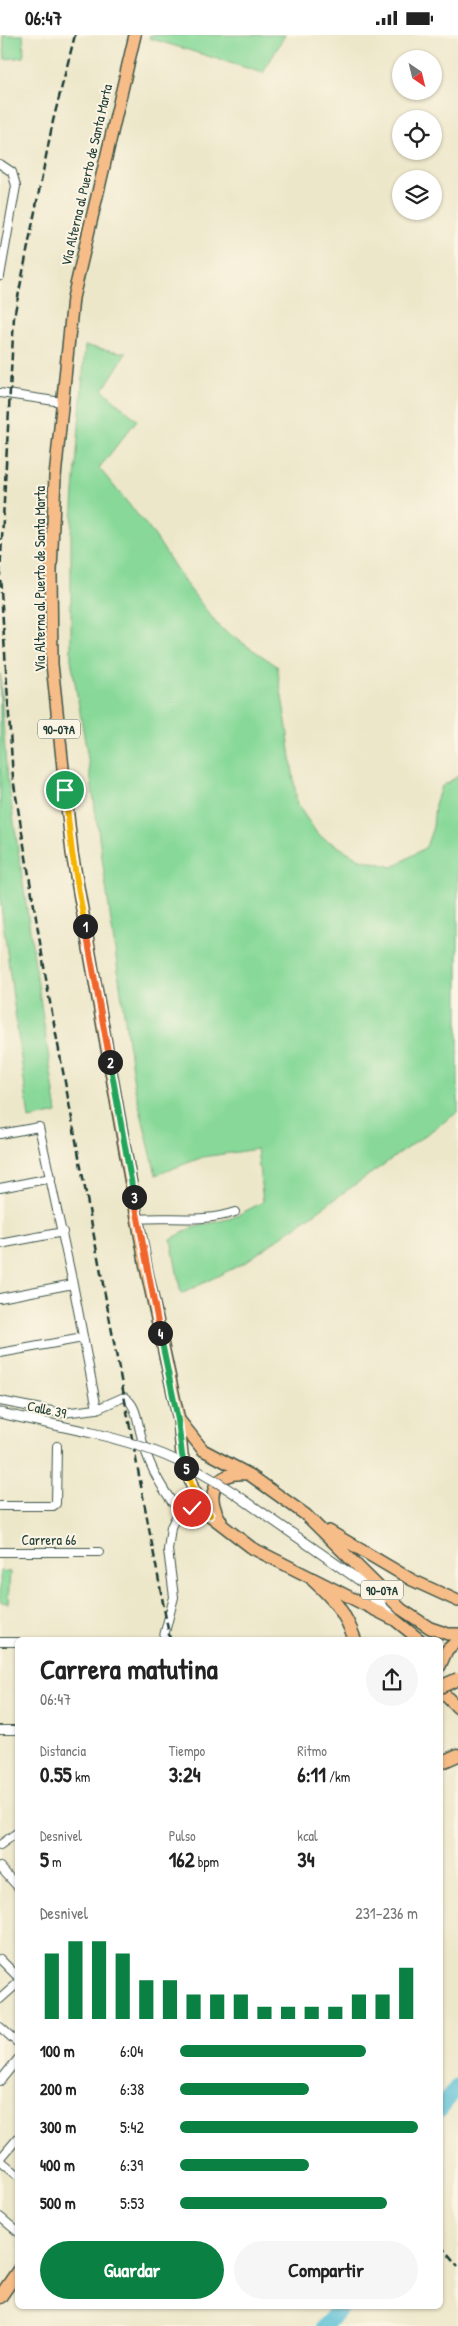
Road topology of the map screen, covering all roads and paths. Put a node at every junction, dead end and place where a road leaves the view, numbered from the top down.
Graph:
1 (135, 35) edge
2 (0, 164) edge
3 (0, 276) edge
4 (0, 392) edge
5 (62, 402) junction
6 (0, 1134) edge
7 (50, 1178) junction
8 (0, 1188) edge
9 (235, 1212) dead end
10 (137, 1219) junction
11 (63, 1232) junction
12 (0, 1244) edge
13 (73, 1284) junction
14 (0, 1298) edge
15 (83, 1338) junction
16 (0, 1353) edge
17 (0, 1401) edge
18 (97, 1409) junction
19 (0, 1413) edge
20 (178, 1420) junction
21 (57, 1446) dead end
22 (250, 1475) junction
23 (0, 1506) edge
24 (179, 1511) junction
25 (210, 1515) junction
26 (319, 1526) junction
27 (232, 1534) junction
28 (99, 1551) dead end
29 (0, 1552) edge
30 (313, 1580) junction
31 (458, 1601) edge
32 (398, 1615) junction
33 (458, 1634) edge
34 (164, 1637) edge
35 (354, 1637) edge
36 (417, 1637) edge
37 (458, 1640) edge
38 (0, 1642) edge
39 (15, 1642) edge
40 (443, 1659) edge
41 (458, 1679) edge
42 (443, 1684) edge
43 (443, 1691) edge
44 (458, 1708) edge
45 (0, 1730) edge
46 (15, 1730) edge
47 (458, 1755) edge
48 (443, 1762) edge
49 (15, 1834) edge
50 (0, 1845) edge
51 (0, 1867) edge
52 (15, 1884) edge
53 (0, 1959) edge
54 (15, 1974) edge
55 (15, 1986) edge
56 (0, 1999) edge
57 (0, 2027) edge
58 (15, 2040) edge
59 (15, 2063) edge
60 (0, 2081) edge
61 (15, 2142) edge
62 (0, 2159) edge
63 (15, 2172) edge
64 (0, 2217) edge
65 (15, 2230) edge
66 (15, 2275) edge
67 (0, 2297) edge

1 - 5 main road, Vía Alterna al Puerto de Santa Marta / 90-07A
2 - 3 street
4 - 5 street
5 - 10 main road, Vía Alterna al Puerto de Santa Marta / 90-07A
6 - 7 street
7 - 8 street
7 - 11 street
9 - 10 street
10 - 20 main road, Vía Alterna al Puerto de Santa Marta / 90-07A
11 - 12 street
11 - 13 street
13 - 14 street
13 - 15 street
15 - 16 street
15 - 18 street
17 - 18 street
18 - 24 street
19 - 32 street, Calle 39, bridge
20 - 22 main road, Vía Alterna al Puerto de Santa Marta / 90-07A
20 - 25 main road, Vía Alterna al Puerto de Santa Marta / 90-07A
21 - 23 street
22 - 26 main road, Vía Alterna al Puerto de Santa Marta / 90-07A
22 - 27 main road
24 - 25 street
24 - 34 street
25 - 27 main road, Vía Alterna al Puerto de Santa Marta / 90-07A
26 - 31 main road
26 - 32 main road, Vía Alterna al Puerto de Santa Marta / 90-07A
27 - 30 main road, Vía Alterna al Puerto de Santa Marta / 90-07A
28 - 29 street, Carrera 66
30 - 32 main road, Vía Alterna al Puerto de Santa Marta / 90-07A
30 - 35 highway
32 - 33 main road, Vía Alterna al Puerto de Santa Marta / 90-07A
32 - 36 main road, Vía Alterna al Puerto de Santa Marta / 90-07A
37 - 40 main road
38 - 39 street
41 - 42 highway, bridge
43 - 44 main road
45 - 46 street
47 - 48 highway
49 - 50 street
51 - 52 street
53 - 54 street
55 - 56 street
57 - 58 street
59 - 60 street
61 - 62 street
62 - 63 street
64 - 65 street
66 - 67 highway

